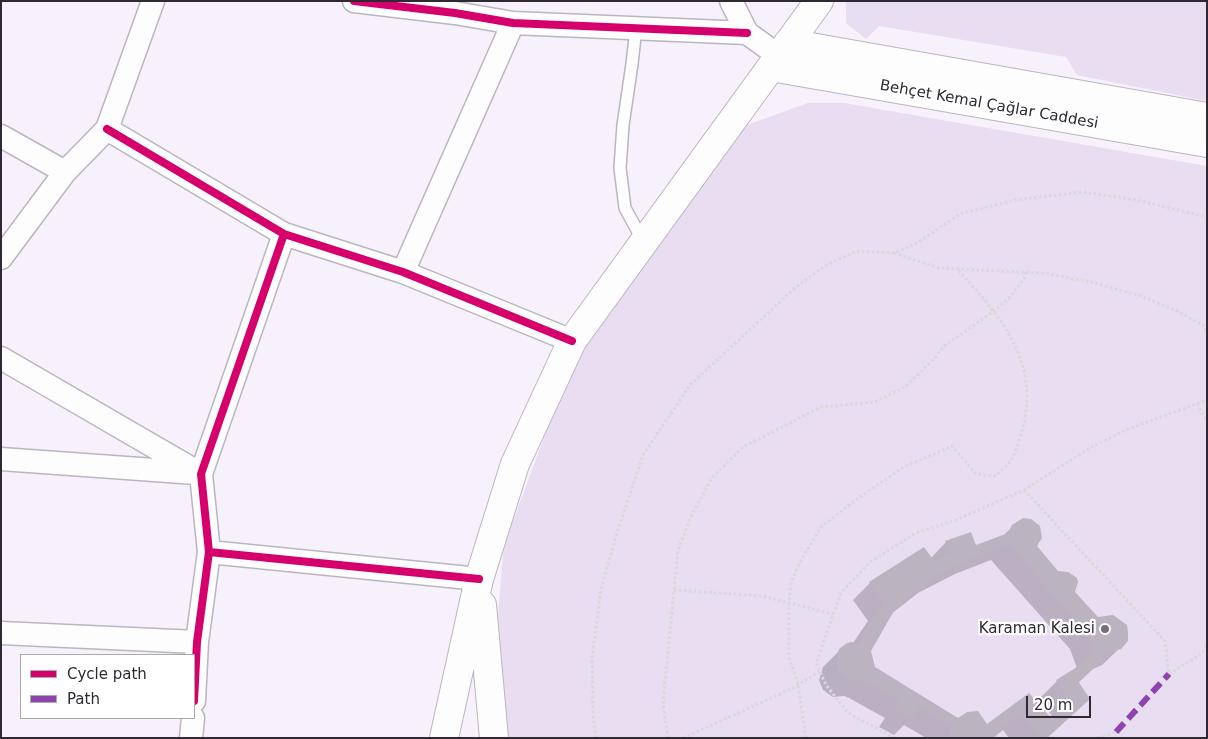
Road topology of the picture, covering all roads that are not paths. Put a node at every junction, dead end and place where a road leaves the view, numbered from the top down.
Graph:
1 (153, 1) edge
2 (354, 1) edge
3 (731, 1) edge
4 (819, 1) edge
5 (461, 7) edge
6 (513, 23) junction
7 (636, 28) junction
8 (747, 33) junction
9 (780, 56) junction
10 (1207, 117) edge
11 (107, 129) junction
12 (1, 136) edge
13 (1207, 143) edge
14 (65, 172) junction
15 (284, 234) junction
16 (644, 242) junction
17 (1, 258) edge
18 (403, 272) junction
19 (572, 341) junction
20 (1, 358) edge
21 (1, 459) edge
22 (202, 474) junction
23 (209, 552) junction
24 (479, 579) junction
25 (1, 633) edge
26 (198, 642) junction
27 (195, 687) edge
28 (193, 719) edge
29 (192, 738) edge
30 (444, 738) edge
31 (494, 738) edge

1 - 11 street
2 - 5 street
3 - 8 street
4 - 9 main road
5 - 6 street
6 - 7 street
6 - 18 street
7 - 8 street
7 - 16 lane
8 - 9 street
9 - 10 main road, Behçet Kemal Çağlar Caddesi
9 - 13 main road, Behçet Kemal Çağlar Caddesi
9 - 16 main road
11 - 14 street
11 - 15 street
12 - 14 street
14 - 17 street
15 - 18 street
15 - 22 street
16 - 19 main road
18 - 19 street
19 - 24 main road
20 - 22 street
21 - 22 street
22 - 23 street
23 - 24 street
23 - 26 street
24 - 30 main road
24 - 31 main road
25 - 26 street
26 - 27 street
28 - 29 street

